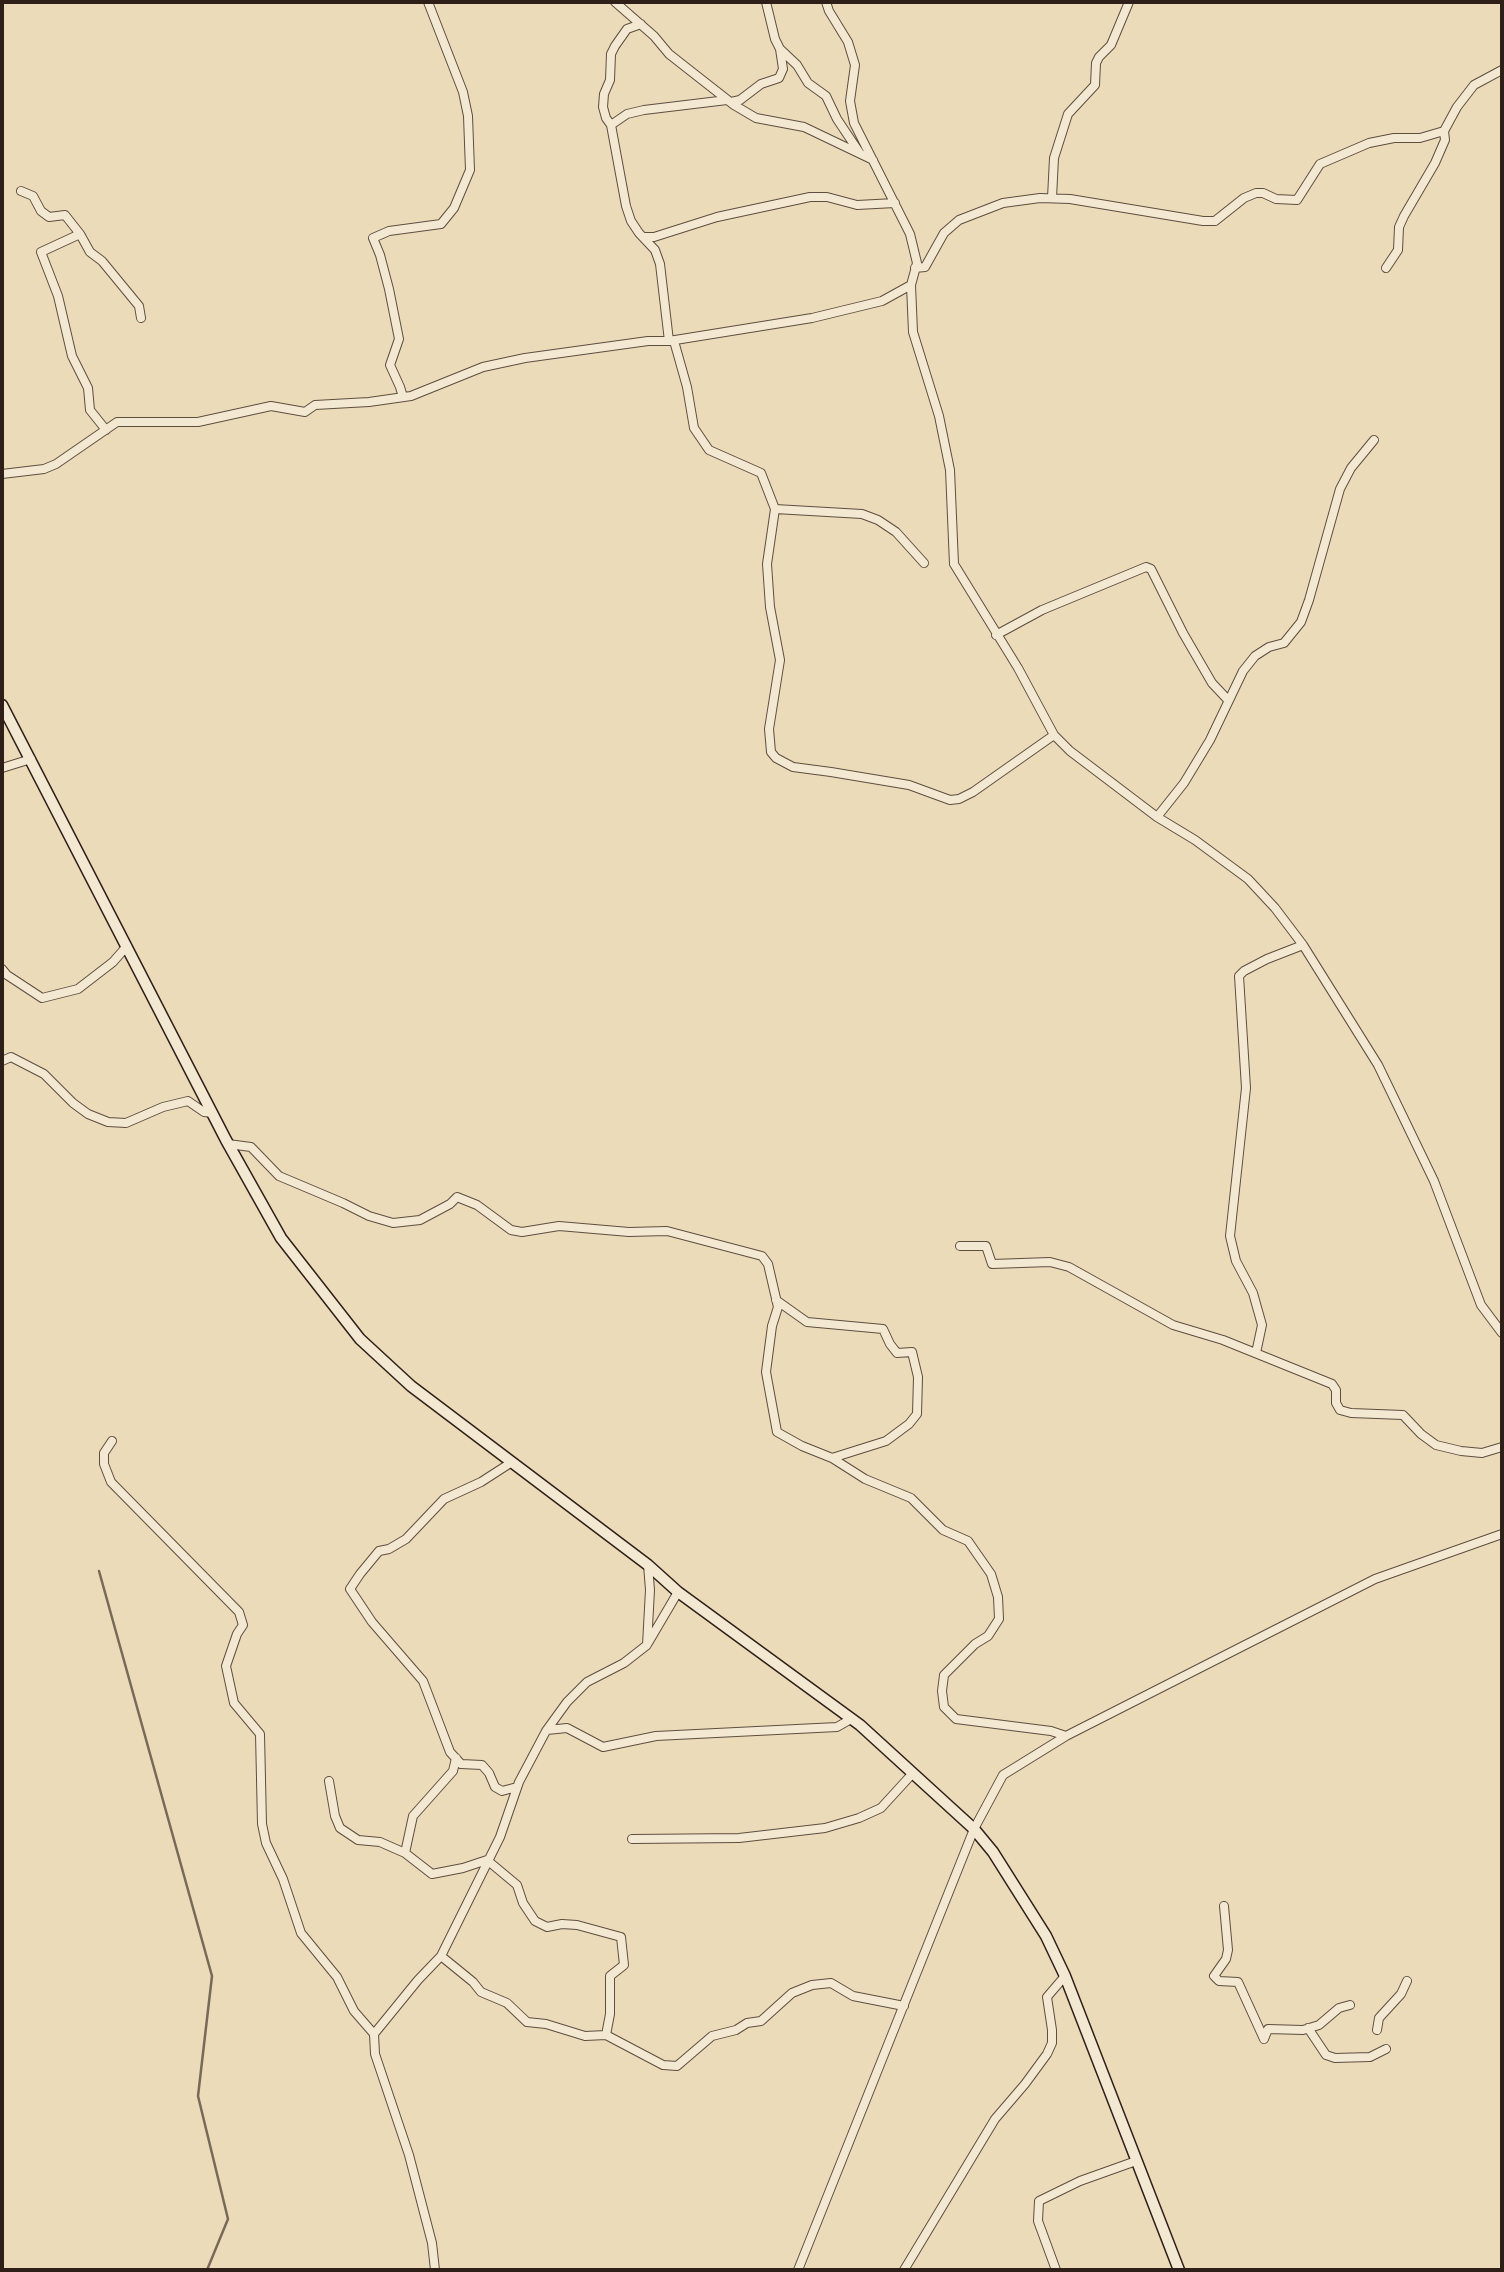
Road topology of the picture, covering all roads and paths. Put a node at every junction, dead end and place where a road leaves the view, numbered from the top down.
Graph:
1 (428, 2) edge
2 (615, 2) edge
3 (766, 2) edge
4 (826, 2) edge
5 (1129, 2) edge
6 (641, 24) junction
7 (780, 49) junction
8 (1502, 70) edge
9 (729, 101) junction
10 (611, 125) junction
11 (1444, 131) junction
12 (859, 153) junction
13 (874, 160) junction
14 (22, 191) dead end
15 (1052, 198) junction
16 (895, 203) junction
17 (80, 234) junction
18 (643, 237) junction
19 (915, 268) junction
20 (1386, 268) dead end
21 (911, 285) junction
22 (141, 318) dead end
23 (672, 341) junction
24 (402, 397) junction
25 (106, 430) junction
26 (1374, 440) dead end
27 (2, 474) edge
28 (775, 509) junction
29 (924, 563) dead end
30 (996, 635) junction
31 (1228, 700) junction
32 (2, 705) edge
33 (1054, 735) junction
34 (31, 759) junction
35 (2, 768) edge
36 (1157, 817) junction
37 (1303, 945) junction
38 (127, 946) junction
39 (2, 969) edge
40 (2, 1061) edge
41 (212, 1114) junction
42 (228, 1144) junction
43 (960, 1246) dead end
44 (776, 1300) junction
45 (1502, 1333) edge
46 (1256, 1353) junction
47 (112, 1441) dead end
48 (1502, 1447) edge
49 (832, 1458) junction
50 (512, 1462) junction
51 (1502, 1534) edge
52 (649, 1565) junction
53 (678, 1592) junction
54 (647, 1645) junction
55 (850, 1719) junction
56 (547, 1730) junction
57 (1066, 1736) junction
58 (456, 1758) junction
59 (913, 1773) junction
60 (329, 1781) dead end
61 (517, 1787) junction
62 (974, 1829) junction
63 (632, 1839) dead end
64 (405, 1853) junction
65 (487, 1860) junction
66 (1224, 1906) dead end
67 (441, 1956) junction
68 (1065, 1976) junction
69 (1407, 1981) dead end
70 (904, 2006) junction
71 (1350, 2006) dead end
72 (1308, 2028) junction
73 (1377, 2030) dead end
74 (374, 2034) junction
75 (606, 2035) junction
76 (1386, 2049) dead end
77 (1136, 2161) junction
78 (435, 2270) edge
79 (798, 2270) edge
80 (904, 2270) edge
81 (1056, 2270) edge
82 (1179, 2270) edge

1 - 24 street
2 - 6 street
3 - 7 street
4 - 13 street
5 - 15 street
6 - 9 street
6 - 10 street
7 - 9 street
7 - 12 street
8 - 11 street
9 - 10 street
9 - 12 street
10 - 18 street
11 - 15 street
11 - 20 street
12 - 13 street
13 - 16 street
14 - 17 street
15 - 19 street
16 - 18 street
16 - 19 street
17 - 22 street
17 - 25 street
18 - 23 street
19 - 21 street
21 - 23 street
21 - 30 street
23 - 24 street
23 - 28 street
24 - 25 street
25 - 27 street
26 - 31 street
28 - 29 street
28 - 33 street
30 - 31 street
30 - 33 street
31 - 36 street
32 - 34 street
33 - 36 street
34 - 35 street
34 - 38 street
36 - 37 street
37 - 45 street
37 - 46 street
38 - 39 street
38 - 41 street
40 - 41 street
41 - 42 street
42 - 44 street
42 - 50 street
43 - 46 street
44 - 49 street
44 - 49 street
46 - 48 street
47 - 74 street
49 - 57 street
50 - 52 street
50 - 58 street
51 - 57 street
52 - 53 street
52 - 54 street
53 - 54 street
53 - 55 street
54 - 56 street
55 - 56 street
55 - 59 street
56 - 61 street
57 - 62 street
58 - 61 street
58 - 64 street
59 - 62 street
59 - 63 street
60 - 64 street
61 - 65 street
62 - 68 street
62 - 70 street
64 - 65 street
65 - 67 street
65 - 75 street
66 - 72 street
67 - 74 street
67 - 75 street
68 - 77 street
68 - 80 street
69 - 73 street
70 - 75 street
70 - 79 street
71 - 72 street
72 - 76 street
74 - 78 street
77 - 81 street
77 - 82 street

